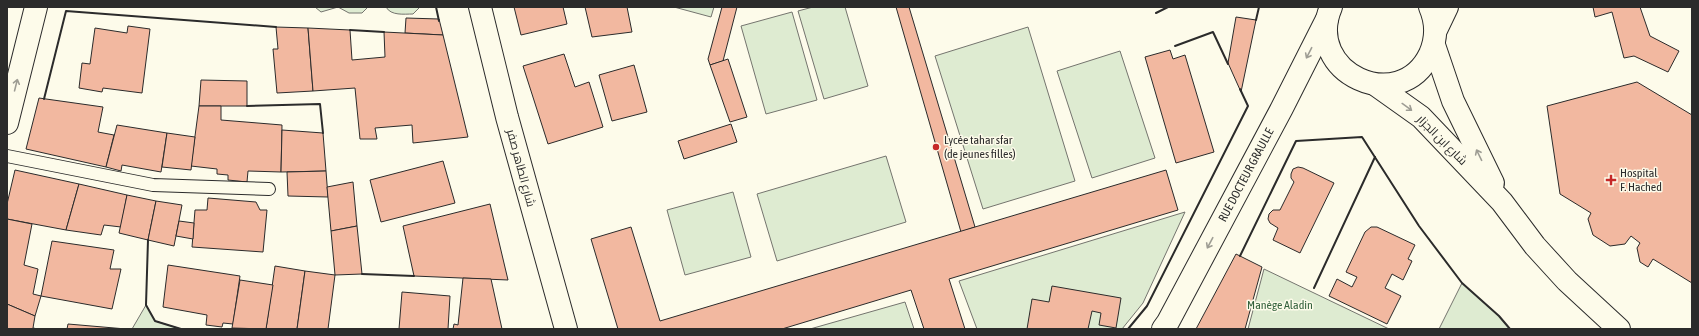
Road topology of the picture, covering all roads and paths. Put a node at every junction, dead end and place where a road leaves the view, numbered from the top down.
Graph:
1 (36, 7) edge
2 (480, 7) edge
3 (1430, 7) edge
4 (1447, 7) edge
5 (1329, 13) edge
6 (1435, 37) junction
7 (1376, 85) junction
8 (7, 123) edge
9 (7, 156) edge
10 (269, 189) dead end
11 (1502, 202) junction
12 (566, 329) edge
13 (1163, 329) edge
14 (1619, 329) edge

8 -> 1 main road
2 - 12 main road, شارع الطاهر صفر
3 - 6 main road, شارع ابن الجزار
4 - 6 main road
5 - 7 main road
5 -> 13 main road, RUE DOCTEUR GRAULLE
6 - 7 main road
11 -> 6 main road, شارع ابن الجزار
7 -> 11 main road, شارع ابن الجزار
9 - 10 lane
11 - 14 main road, شارع ابن الجزار

